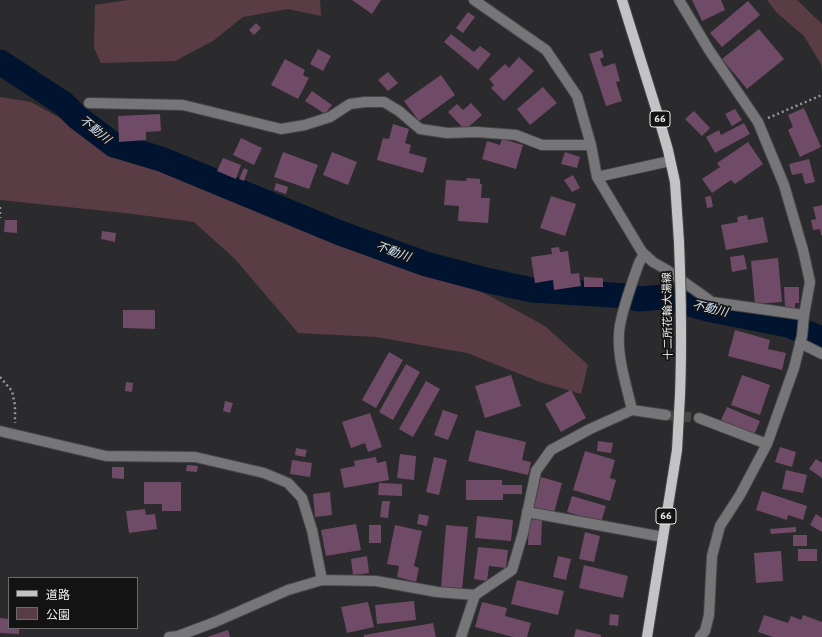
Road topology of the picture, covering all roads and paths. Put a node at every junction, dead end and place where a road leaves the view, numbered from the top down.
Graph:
1 (474, 0) edge
2 (622, 0) edge
3 (679, 0) edge
4 (822, 95) edge
5 (89, 103) dead end
6 (758, 122) junction
7 (591, 145) junction
8 (670, 161) junction
9 (597, 178) junction
10 (0, 207) edge
11 (0, 218) edge
12 (644, 254) junction
13 (804, 319) junction
14 (801, 340) junction
15 (822, 354) edge
16 (0, 377) edge
17 (632, 410) junction
18 (666, 415) tunnel mouth
19 (699, 418) tunnel mouth
20 (0, 432) edge
21 (20, 436) junction
22 (766, 444) junction
23 (527, 512) junction
24 (663, 537) junction
25 (322, 580) junction
26 (475, 595) junction
27 (169, 637) edge
28 (461, 637) edge
29 (647, 637) edge
30 (700, 637) edge

1 - 7 street
2 - 8 main road, 十二所花輪大湯線 / 66
3 - 6 street
4 - 6 path
5 - 7 street
6 - 13 street
7 - 9 street
8 - 9 street
8 - 24 main road, 十二所花輪大湯線 / 66, bridge
9 - 12 street
10 - 11 path
12 - 13 street
12 - 17 street
13 - 14 street
14 - 15 street
14 - 22 street
16 - 21 path
17 - 18 street
17 - 23 street
19 - 22 street
20 - 21 street
21 - 25 street
22 - 30 street
23 - 24 street
23 - 26 street
24 - 29 main road, 十二所花輪大湯線 / 66
25 - 26 street
25 - 27 street
26 - 28 street

